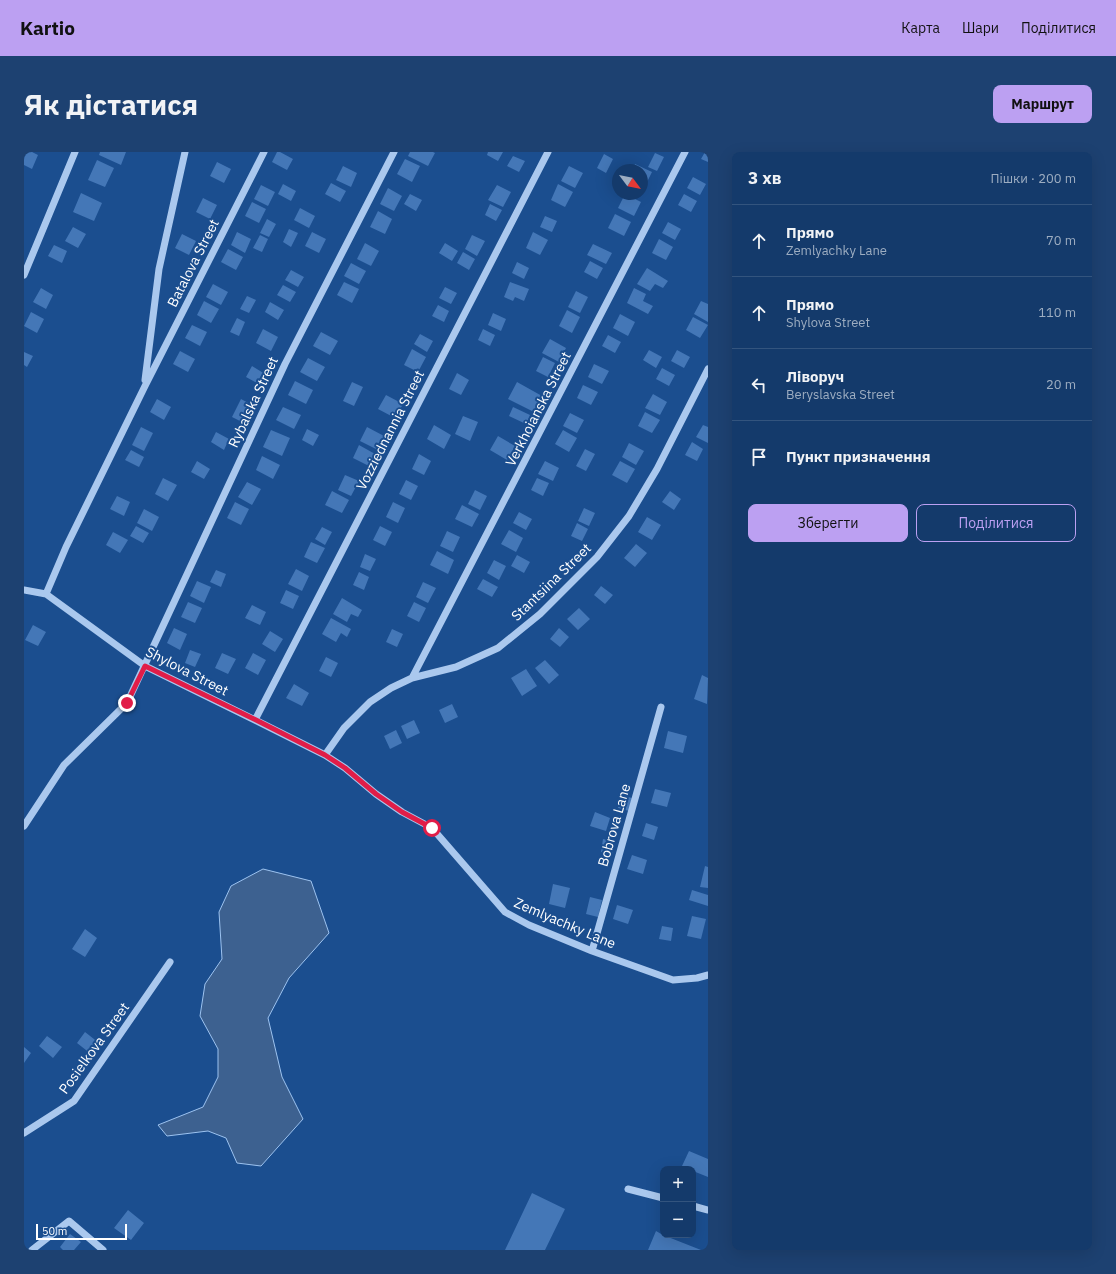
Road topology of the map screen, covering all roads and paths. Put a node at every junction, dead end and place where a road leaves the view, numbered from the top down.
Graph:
1 (75, 152) edge
2 (185, 152) edge
3 (264, 152) edge
4 (394, 152) edge
5 (548, 152) edge
6 (686, 152) edge
7 (24, 275) edge
8 (708, 369) edge
9 (144, 386) junction
10 (24, 590) edge
11 (46, 594) junction
12 (145, 666) junction
13 (412, 678) junction
14 (661, 707) dead end
15 (256, 720) junction
16 (325, 755) junction
17 (24, 826) edge
18 (592, 950) junction
19 (170, 962) dead end
20 (708, 975) edge
21 (24, 1133) edge
22 (628, 1189) dead end
23 (660, 1197) edge
24 (696, 1207) edge
25 (708, 1210) edge
26 (32, 1250) edge
27 (103, 1250) edge

1 - 7 street
2 - 9 street, Batalova Street
3 - 9 street, Batalova Street
4 - 12 street, Rybalska Street
5 - 15 street, Vozziednannia Street
6 - 13 street, Verkhoianska Street
8 - 13 street, Stantsiina Street
9 - 11 street, Batalova Street
10 - 11 street, Shylova Street
11 - 12 street, Shylova Street
12 - 15 street, Shylova Street
12 - 17 street, Rybalska Street
13 - 16 street, Stantsiina Street
14 - 18 street, Bobrova Lane
15 - 16 street, Shylova Street
16 - 18 street, Zemlyachky Lane
18 - 20 street, Zemlyachky Lane
19 - 21 street, Posielkova Street
22 - 23 street
24 - 25 street
26 - 27 street

